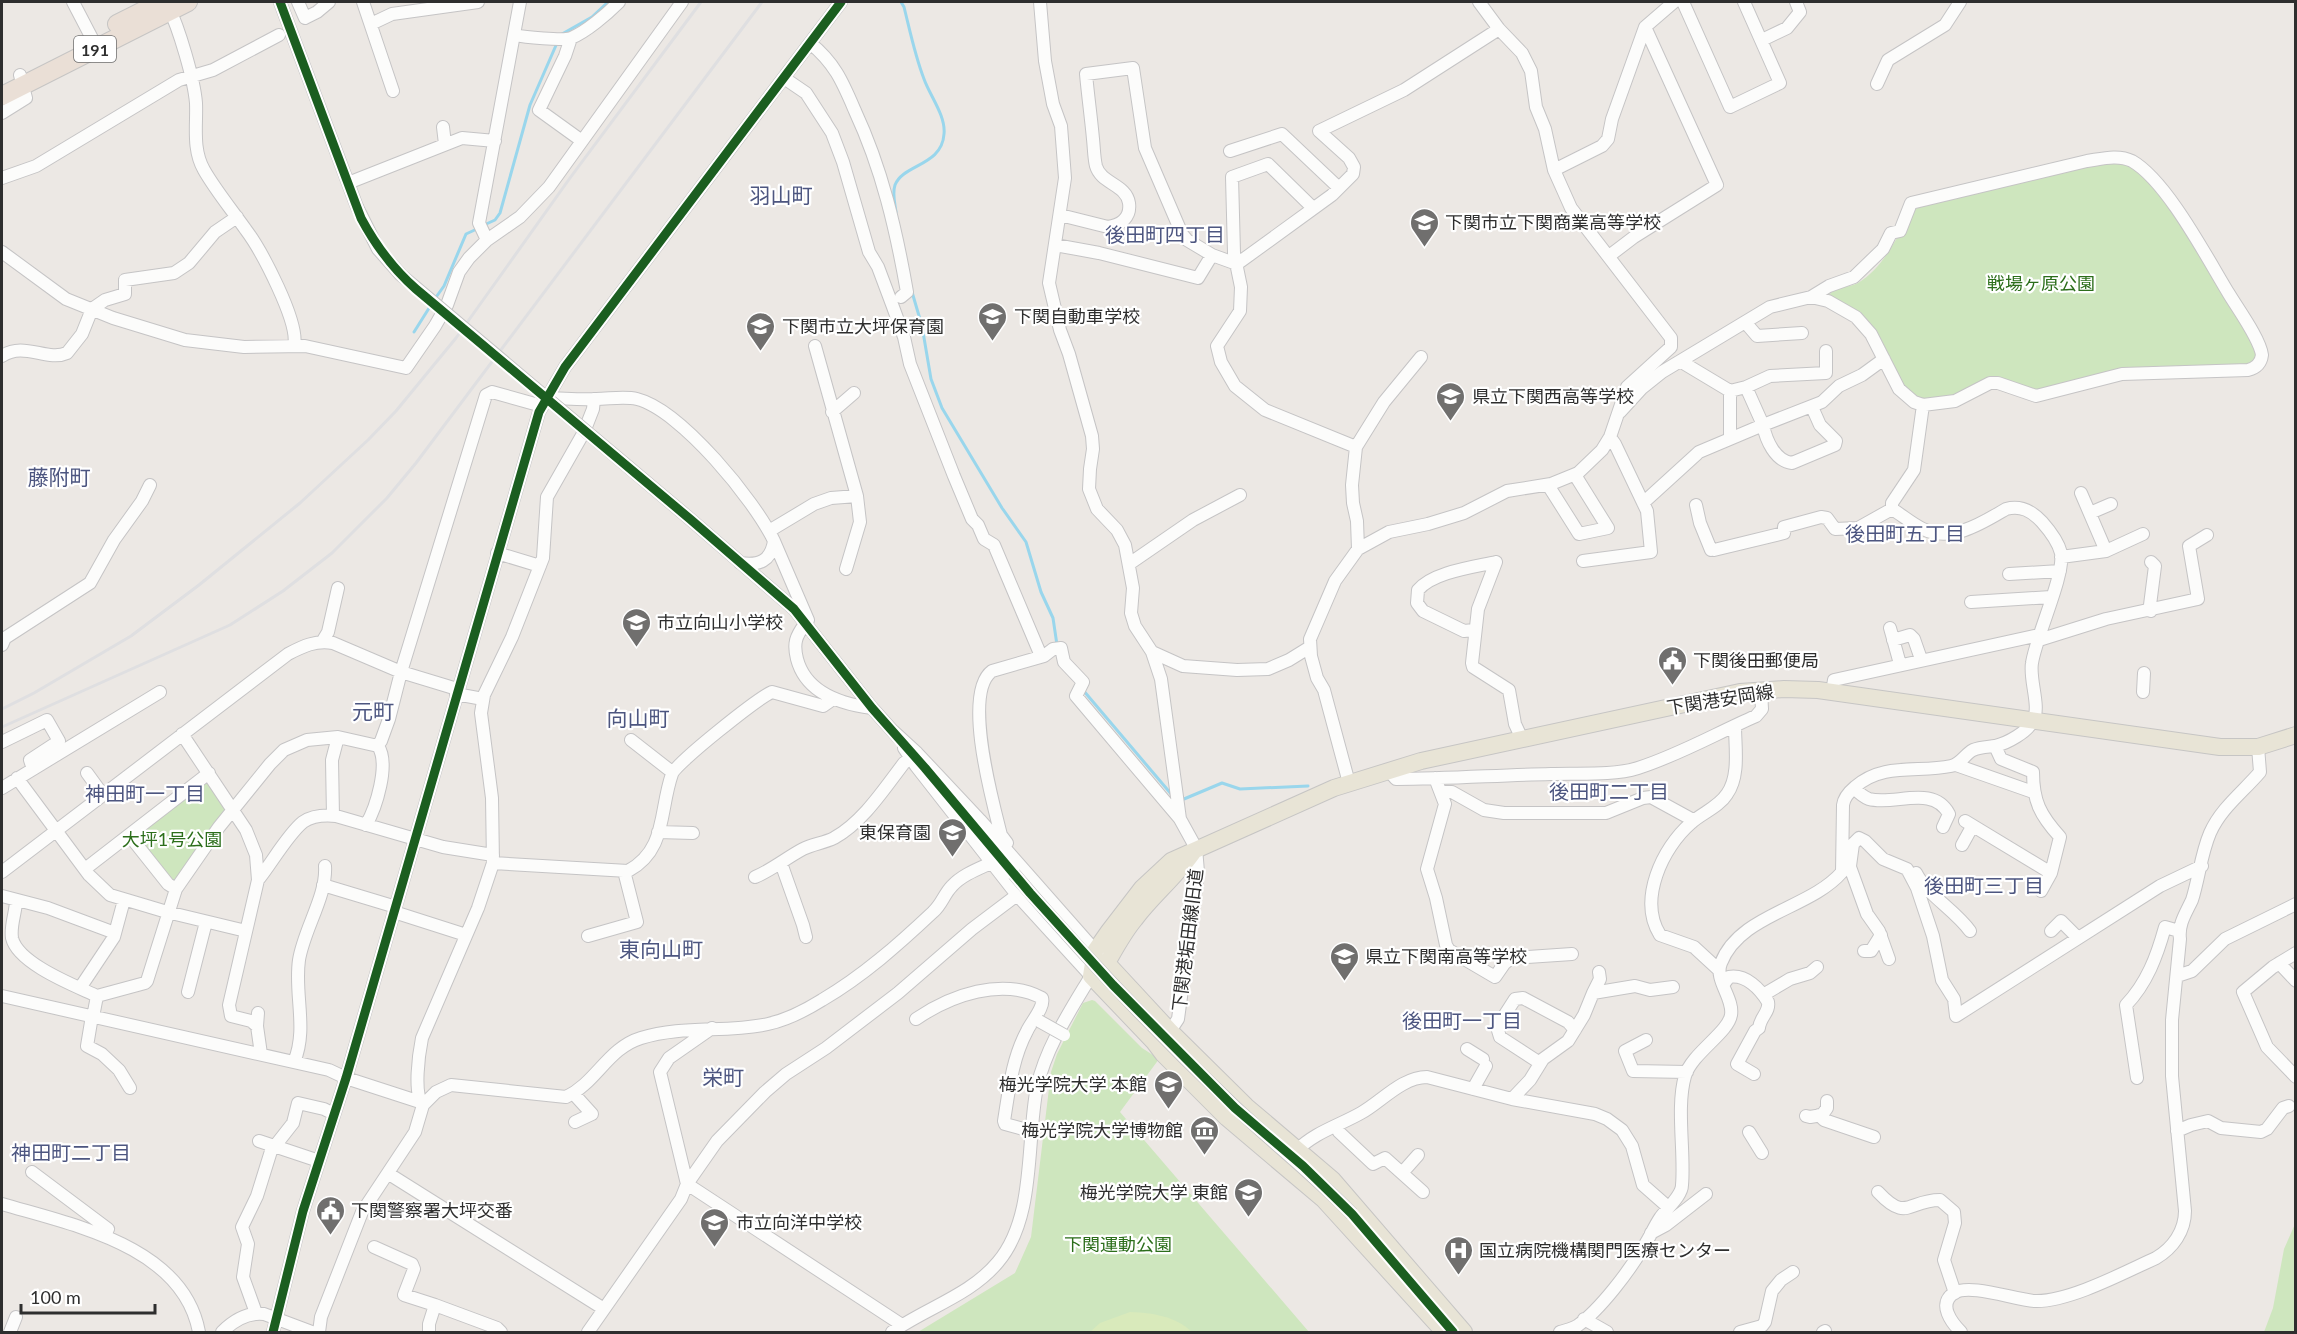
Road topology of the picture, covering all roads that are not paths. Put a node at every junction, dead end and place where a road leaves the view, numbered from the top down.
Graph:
1 (73, 2) edge
2 (188, 2) edge
3 (280, 2) edge
4 (298, 2) edge
5 (329, 2) edge
6 (356, 2) edge
7 (363, 2) edge
8 (478, 2) edge
9 (520, 2) edge
10 (619, 2) edge
11 (682, 2) edge
12 (841, 2) edge
13 (1040, 2) edge
14 (1479, 2) edge
15 (1674, 2) edge
16 (1683, 2) edge
17 (1744, 2) edge
18 (1796, 2) edge
19 (1960, 2) edge
20 (166, 5) edge
21 (414, 6) edge
22 (371, 24) junction
23 (1645, 27) junction
24 (1499, 29) junction
25 (279, 34) dead end
26 (515, 35) junction
27 (563, 38) junction
28 (1762, 40) junction
29 (368, 41) dead end
30 (94, 43) junction
31 (810, 43) junction
32 (190, 76) junction
33 (784, 78) junction
34 (21, 80) junction
35 (1878, 84) dead end
36 (2, 85) edge
37 (392, 91) dead end
38 (2, 96) edge
39 (2, 114) edge
40 (443, 128) dead end
41 (495, 141) junction
42 (582, 141) junction
43 (445, 144) junction
44 (1230, 151) dead end
45 (1554, 170) junction
46 (2, 178) edge
47 (348, 183) junction
48 (1339, 188) junction
49 (1313, 208) junction
50 (1060, 215) junction
51 (237, 217) junction
52 (483, 232) junction
53 (1055, 246) junction
54 (2, 252) edge
55 (1212, 255) junction
56 (1609, 256) junction
57 (1237, 264) junction
58 (901, 297) dead end
59 (1811, 297) junction
60 (92, 309) junction
61 (1745, 322) junction
62 (1802, 333) dead end
63 (294, 346) junction
64 (815, 346) dead end
65 (1826, 351) dead end
66 (2, 356) edge
67 (1422, 357) dead end
68 (1884, 358) junction
69 (1680, 361) junction
70 (1746, 387) junction
71 (1730, 391) junction
72 (854, 393) dead end
73 (594, 399) junction
74 (544, 402) junction
75 (1923, 405) junction
76 (1812, 407) junction
77 (1620, 411) junction
78 (832, 412) junction
79 (1763, 425) junction
80 (1610, 437) junction
81 (1730, 438) junction
82 (1356, 447) junction
83 (1575, 475) junction
84 (1548, 484) junction
85 (150, 485) dead end
86 (2081, 493) dead end
87 (1240, 495) dead end
88 (857, 496) junction
89 (1643, 503) junction
90 (2111, 504) dead end
91 (1696, 506) dead end
92 (1892, 509) junction
93 (2090, 513) junction
94 (2143, 534) dead end
95 (2207, 535) dead end
96 (772, 536) junction
97 (1358, 549) junction
98 (2106, 551) junction
99 (497, 553) junction
100 (2061, 557) junction
101 (1582, 561) dead end
102 (2151, 562) dead end
103 (740, 563) junction
104 (1129, 564) junction
105 (540, 566) junction
106 (846, 569) dead end
107 (2060, 571) junction
108 (2009, 574) dead end
109 (338, 588) dead end
110 (2051, 597) junction
111 (1971, 602) dead end
112 (2151, 611) junction
113 (805, 624) junction
114 (1890, 628) dead end
115 (1474, 630) junction
116 (815, 637) junction
117 (2039, 638) junction
118 (3, 639) edge
119 (1893, 640) junction
120 (322, 642) junction
121 (1310, 647) junction
122 (1152, 652) junction
123 (1041, 656) junction
124 (1921, 659) junction
125 (1900, 664) junction
126 (401, 672) junction
127 (2144, 673) dead end
128 (1761, 690) junction
129 (159, 692) dead end
130 (456, 692) junction
131 (1832, 692) junction
132 (2143, 692) dead end
133 (483, 699) junction
134 (833, 699) junction
135 (872, 708) junction
136 (2033, 722) junction
137 (1735, 726) junction
138 (893, 731) junction
139 (182, 734) junction
140 (2295, 735) edge
141 (338, 737) junction
142 (1522, 739) junction
143 (631, 740) dead end
144 (2, 742) edge
145 (377, 746) junction
146 (1995, 746) junction
147 (2258, 747) junction
148 (911, 758) junction
149 (1956, 765) junction
150 (33, 769) junction
151 (1388, 770) junction
152 (672, 772) junction
153 (87, 773) dead end
154 (209, 773) junction
155 (17, 778) junction
156 (1435, 778) junction
157 (1349, 783) junction
158 (2, 788) edge
159 (1854, 788) junction
160 (1442, 792) junction
161 (2033, 792) junction
162 (103, 795) junction
163 (234, 811) junction
164 (333, 816) junction
165 (1180, 819) junction
166 (1694, 820) junction
167 (366, 825) junction
168 (1943, 827) dead end
169 (57, 831) junction
170 (658, 832) junction
171 (693, 833) dead end
172 (129, 835) junction
173 (415, 839) junction
174 (1962, 844) dead end
175 (1196, 848) junction
176 (493, 859) junction
177 (1013, 859) junction
178 (781, 863) junction
179 (991, 863) junction
180 (325, 866) dead end
181 (1847, 866) junction
182 (2202, 866) junction
183 (85, 869) junction
184 (1907, 869) junction
185 (624, 871) junction
186 (2, 872) edge
187 (2051, 873) junction
188 (755, 877) dead end
189 (258, 880) junction
190 (323, 885) junction
191 (176, 889) junction
192 (2041, 891) dead end
193 (1017, 895) junction
194 (2, 896) edge
195 (16, 900) junction
196 (124, 900) junction
197 (2295, 904) edge
198 (395, 909) junction
199 (167, 912) junction
200 (206, 921) junction
201 (246, 931) junction
202 (1971, 931) dead end
203 (2051, 931) dead end
204 (2179, 931) junction
205 (115, 933) junction
206 (466, 935) junction
207 (1881, 935) junction
208 (588, 936) dead end
209 (806, 937) dead end
210 (2078, 938) junction
211 (1864, 951) dead end
212 (2295, 953) edge
213 (1572, 954) dead end
214 (1101, 957) junction
215 (1889, 959) dead end
216 (2279, 963) junction
217 (1817, 967) dead end
218 (1719, 970) junction
219 (1599, 972) dead end
220 (1091, 976) junction
221 (2177, 976) junction
222 (2295, 981) edge
223 (1724, 985) junction
224 (1673, 987) dead end
225 (80, 988) junction
226 (188, 992) dead end
227 (1593, 993) junction
228 (1763, 995) junction
229 (2, 996) edge
230 (97, 996) junction
231 (258, 1012) dead end
232 (92, 1016) junction
233 (916, 1019) dead end
234 (1036, 1020) junction
235 (257, 1026) junction
236 (712, 1028) junction
237 (1575, 1030) junction
238 (1170, 1031) junction
239 (1064, 1035) dead end
240 (1646, 1040) dead end
241 (1467, 1049) dead end
242 (261, 1054) junction
243 (294, 1062) junction
244 (1540, 1063) junction
245 (1687, 1072) junction
246 (1754, 1074) dead end
247 (2295, 1077) edge
248 (346, 1078) junction
249 (2137, 1078) dead end
250 (130, 1088) dead end
251 (1473, 1089) junction
252 (573, 1093) junction
253 (1512, 1099) junction
254 (1827, 1101) dead end
255 (422, 1104) junction
256 (2289, 1106) dead end
257 (334, 1114) junction
258 (1819, 1115) junction
259 (1806, 1116) dead end
260 (575, 1122) dead end
261 (1337, 1125) junction
262 (1031, 1131) junction
263 (2177, 1131) junction
264 (1749, 1132) dead end
265 (1874, 1137) dead end
266 (259, 1141) dead end
267 (275, 1146) junction
268 (1296, 1151) junction
269 (1762, 1153) dead end
270 (1418, 1155) dead end
271 (318, 1161) junction
272 (32, 1172) dead end
273 (389, 1173) junction
274 (1402, 1173) junction
275 (687, 1184) junction
276 (1423, 1192) dead end
277 (1878, 1192) dead end
278 (1706, 1194) dead end
279 (2, 1204) edge
280 (1668, 1207) junction
281 (1650, 1233) junction
282 (105, 1236) junction
283 (374, 1247) dead end
284 (1793, 1272) dead end
285 (1955, 1293) junction
286 (435, 1305) junction
287 (604, 1309) junction
288 (256, 1313) junction
289 (16, 1317) dead end
290 (276, 1319) junction
291 (1584, 1319) junction
292 (897, 1329) edge
293 (10, 1332) edge
294 (199, 1332) edge
295 (222, 1332) edge
296 (273, 1332) edge
297 (312, 1332) edge
298 (319, 1332) edge
299 (429, 1332) edge
300 (501, 1332) edge
301 (588, 1332) edge
302 (1444, 1332) edge
303 (1453, 1332) edge
304 (1464, 1332) edge
305 (1560, 1332) edge
306 (1607, 1332) edge
307 (1740, 1332) edge
308 (1961, 1332) edge

1 - 30 street
2 - 20 highway, 191
3 - 47 street
4 - 5 street
6 - 29 street
7 - 22 street
8 - 21 street
9 - 26 street
10 - 27 street
11 - 42 street
12 - 31 street
13 - 50 street
14 - 24 street
15 - 23 street
16 - 28 street
17 - 28 street
18 - 28 street
19 - 35 street
20 - 30 highway, 191
20 - 32 street
21 - 22 street
22 - 37 street
23 - 45 street
23 - 56 street
24 - 45 street
24 - 48 street
25 - 32 street
26 - 27 street
26 - 41 street
27 - 42 street
30 - 34 highway, 191
31 - 33 street
31 - 58 street
32 - 46 street
32 - 51 street
33 - 74 street
33 - 123 street
34 - 36 highway, 191
34 - 38 highway, 191
34 - 39 street
40 - 43 street
41 - 43 street
41 - 52 street
42 - 52 street
43 - 47 street
44 - 48 street
45 - 56 street
47 - 103 street, bridge
48 - 49 street
49 - 57 street
49 - 57 street
50 - 53 street
50 - 55 street
51 - 60 street
51 - 63 street
52 - 63 street
53 - 55 street
53 - 104 street
54 - 60 street
55 - 57 street
56 - 77 street
57 - 82 street
59 - 61 street
59 - 68 street
59 - 75 street
60 - 63 street
60 - 66 street
61 - 62 street
61 - 69 street
64 - 78 street
65 - 70 street
67 - 82 street
68 - 75 street
68 - 76 street
69 - 71 street
69 - 77 street
70 - 71 street
70 - 79 street
71 - 81 street
72 - 78 street
73 - 74 street
73 - 96 street
73 - 105 street
74 - 99 street
74 - 126 street
75 - 92 street
76 - 79 street
76 - 79 street
77 - 80 street
78 - 88 street
79 - 81 street
80 - 83 street
80 - 89 street
81 - 89 street
82 - 97 street
83 - 84 street
83 - 84 street
84 - 97 street
85 - 118 street
86 - 93 street
87 - 104 street
88 - 96 street
88 - 106 street
89 - 101 street
90 - 93 street
91 - 92 street
92 - 100 street
93 - 98 street
94 - 98 street
95 - 112 street
96 - 103 street
96 - 116 street
97 - 121 street
98 - 100 street
99 - 105 street
99 - 130 street
100 - 107 street
102 - 112 street
103 - 113 street
104 - 122 street
105 - 133 street
107 - 108 street
107 - 110 street
109 - 120 street
110 - 111 street
110 - 117 street
112 - 117 street
113 - 116 street
113 - 134 street
114 - 119 street
115 - 115 street
115 - 142 street
116 - 135 street
117 - 124 street
117 - 136 street
119 - 124 street
119 - 125 street
120 - 126 street
120 - 139 street
121 - 122 street
121 - 157 street
122 - 165 street
123 - 165 street
123 - 177 street
124 - 125 street
125 - 131 street
126 - 130 street
126 - 145 street
127 - 132 street
128 - 131 main road, 下関港安岡線
128 - 137 street
128 - 142 main road, 下関港安岡線
129 - 150 street
130 - 133 street
130 - 173 street
131 - 136 main road, 下関港安岡線
133 - 176 street
134 - 135 street
134 - 152 street
135 - 138 street
136 - 146 street
136 - 147 main road, 下関港安岡線
137 - 156 street
137 - 166 street
138 - 148 street
138 - 177 street
138 - 303 street, bridge
139 - 154 street
139 - 162 street
140 - 147 main road, 下関港安岡線
141 - 145 street
141 - 163 street
141 - 164 street
142 - 151 main road, 下関港安岡線
143 - 152 street
144 - 150 street
145 - 167 street
146 - 149 street
146 - 161 street
147 - 182 street
148 - 178 street
148 - 179 street
149 - 159 street
149 - 161 street
150 - 155 street
151 - 156 street
151 - 157 main road, 下関港安岡線
152 - 170 street
153 - 162 street
154 - 163 street
154 - 172 street
155 - 158 street
155 - 169 street
156 - 160 street
157 - 175 main road, 下関港安岡線
159 - 168 street
159 - 181 street
160 - 166 street
160 - 213 street
161 - 187 street
162 - 169 street
163 - 189 street
163 - 191 street
164 - 167 street
164 - 189 street
165 - 175 street
166 - 218 street
167 - 173 street
169 - 183 street
169 - 186 street
170 - 171 street
170 - 185 street
172 - 183 street
172 - 191 street
173 - 176 street
173 - 198 street
174 - 187 street
175 - 214 main road
175 - 238 street, 下関港垢田線旧道
176 - 185 street
176 - 206 street
177 - 214 street
178 - 188 street
178 - 209 street
179 - 193 street
179 - 236 street
180 - 190 street
181 - 184 street
181 - 207 street
181 - 218 street
182 - 204 street
182 - 210 street
183 - 196 street
184 - 202 street
184 - 210 street
185 - 208 street
187 - 192 street
189 - 201 street
190 - 198 street
190 - 243 street
191 - 199 street
193 - 220 street
193 - 275 street
194 - 195 street
195 - 205 street
195 - 225 street
196 - 199 street
196 - 205 street
197 - 221 street
198 - 206 street
198 - 248 street
199 - 200 street
199 - 230 street
200 - 201 street
200 - 226 street
201 - 235 street
203 - 210 street
204 - 221 street
204 - 249 street
205 - 225 street
206 - 255 street
207 - 211 street
207 - 215 street
212 - 216 street
214 - 220 main road
214 - 238 main road
216 - 222 street
216 - 247 street
217 - 228 street
218 - 223 street
219 - 227 street
220 - 262 street
220 - 302 main road
221 - 263 street
223 - 228 street
223 - 245 street
224 - 227 street
225 - 230 street
227 - 237 street
228 - 246 street
229 - 232 street
230 - 232 street
231 - 235 street
232 - 242 street
232 - 250 street
233 - 234 street
234 - 239 street, bridge
234 - 262 street
235 - 242 street
236 - 252 street
236 - 275 street
237 - 244 street
237 - 244 street
238 - 268 main road
240 - 245 street
241 - 251 street
242 - 243 street
243 - 248 street
244 - 253 street
245 - 280 street
248 - 255 street
248 - 257 street
251 - 253 street
251 - 261 street
252 - 255 street
252 - 260 street
253 - 280 street
254 - 258 street
255 - 273 street
256 - 263 street
257 - 267 street
257 - 271 street
258 - 259 street
258 - 265 street
261 - 268 street
261 - 274 street
262 - 292 street
263 - 285 street
264 - 269 street
266 - 267 street
267 - 271 street
267 - 288 street
268 - 304 main road
270 - 274 street
271 - 290 street
272 - 282 street
273 - 287 street
273 - 298 street
274 - 276 street
275 - 287 street
275 - 292 street
277 - 285 street
278 - 281 street
279 - 282 street
280 - 281 street
281 - 291 street
282 - 294 street
283 - 286 street
284 - 307 street
285 - 308 street
286 - 299 street
286 - 300 street
287 - 301 street
288 - 290 street
288 - 295 street
289 - 293 street
290 - 296 street
290 - 297 street
291 - 305 street
291 - 306 street

